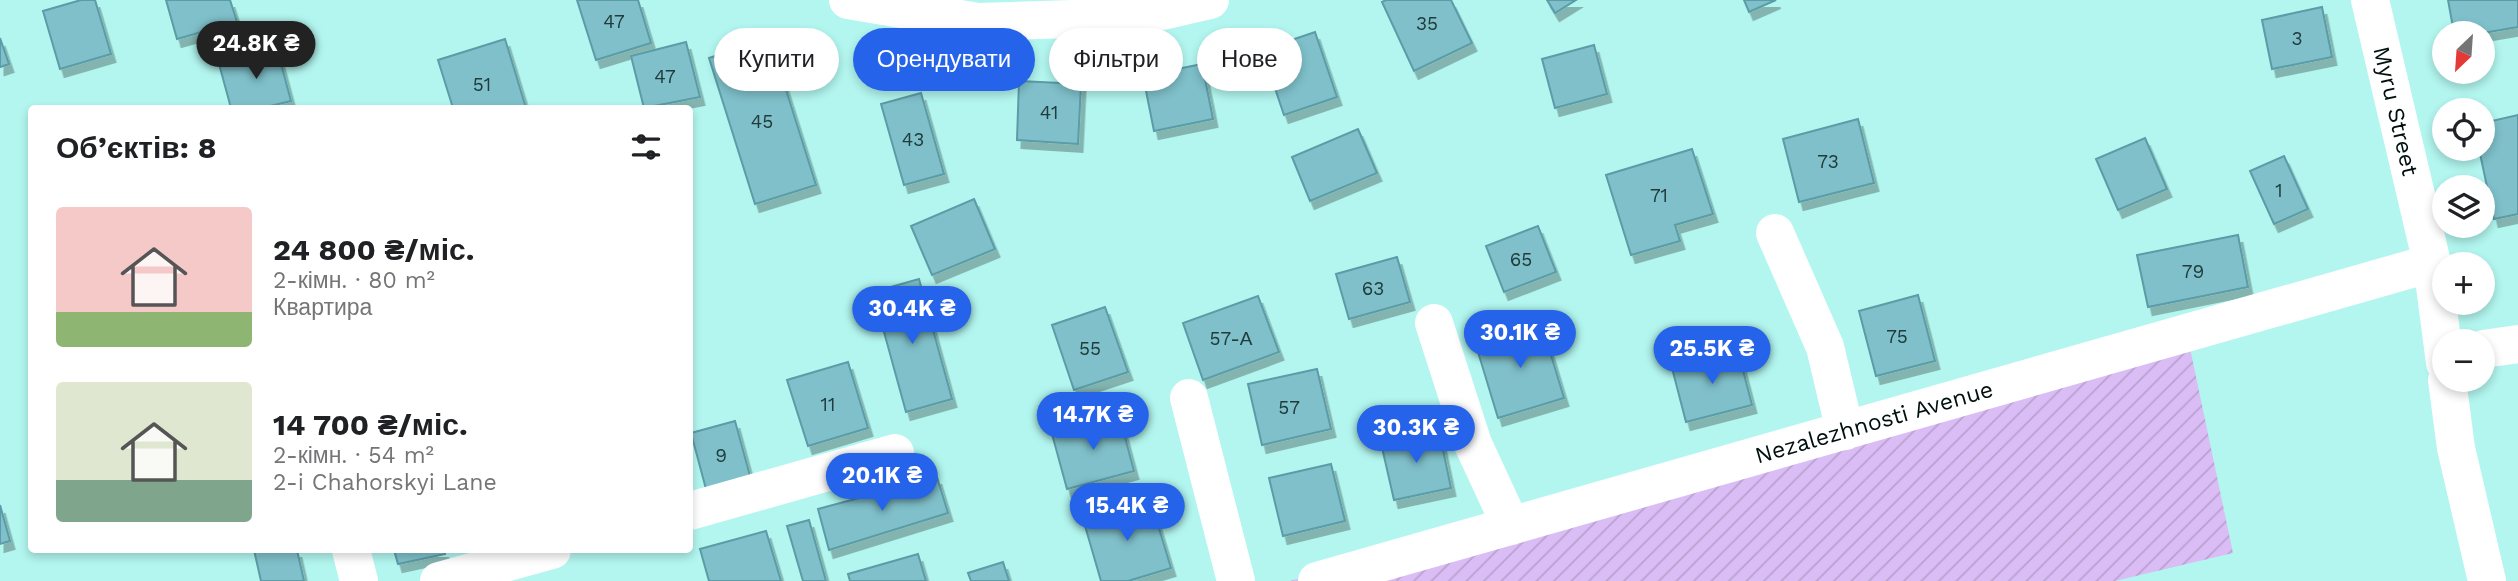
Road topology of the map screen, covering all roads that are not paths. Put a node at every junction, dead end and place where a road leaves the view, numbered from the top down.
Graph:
1 (848, 0) edge
2 (1210, 0) edge
3 (2370, 0) edge
4 (1775, 233) dead end
5 (2432, 264) joint
6 (1434, 323) dead end
7 (2518, 344) edge
8 (2495, 347) edge
9 (2449, 392) edge
10 (1189, 398) dead end
11 (1845, 431) junction
12 (895, 453) dead end
13 (693, 510) edge
14 (1511, 526) junction
15 (352, 553) edge
16 (541, 553) edge
17 (359, 581) edge
18 (439, 581) edge
19 (1236, 581) edge
20 (1317, 581) edge
21 (2487, 581) edge

1 - 2 street
3 - 5 street, Myru Street
4 - 11 street
5 - 11 street, Nezalezhnosti Avenue
6 - 14 street
7 - 8 street
9 - 21 street, Myru Street
10 - 19 street
11 - 14 street, Nezalezhnosti Avenue
12 - 13 street
14 - 20 street, Nezalezhnosti Avenue
15 - 17 street
16 - 18 street

